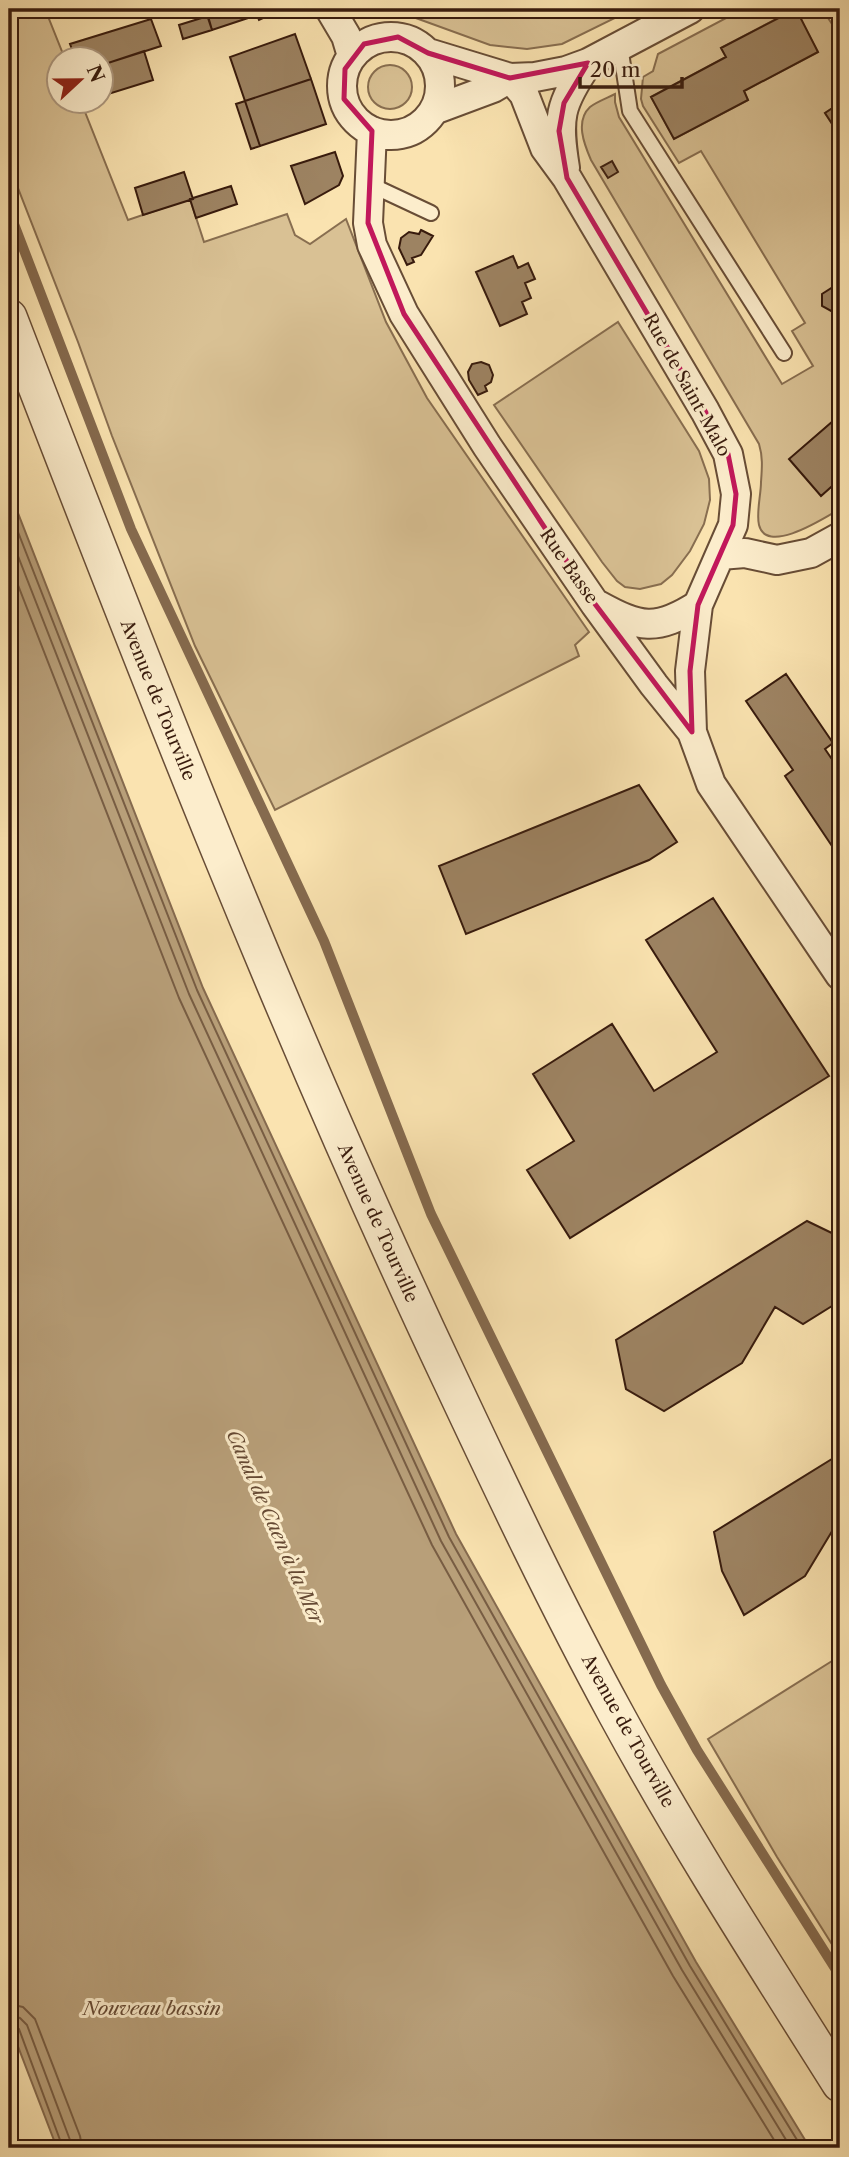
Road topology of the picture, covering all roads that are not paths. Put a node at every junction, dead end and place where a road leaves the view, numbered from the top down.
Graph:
1 (330, 9) edge
2 (690, 9) edge
3 (620, 46) junction
4 (428, 53) junction
5 (352, 56) junction
6 (588, 63) junction
7 (510, 78) junction
8 (434, 110) junction
9 (372, 131) junction
10 (567, 178) junction
11 (369, 184) junction
12 (430, 213) dead end
13 (9, 317) edge
14 (783, 353) dead end
15 (840, 537) edge
16 (720, 555) junction
17 (595, 604) junction
18 (698, 605) junction
19 (692, 732) junction
20 (840, 975) edge
21 (840, 2084) edge

1 - 5 street
2 - 3 street
3 - 6 street
3 - 14 lane
4 - 5 street
4 - 7 street
4 - 8 street
5 - 9 street
6 - 7 street
6 - 10 street, Rue de Saint-Malo
7 - 8 street
7 - 10 street, Rue de Saint-Malo
8 - 9 street
9 - 11 street, Rue Basse
10 - 16 street, Rue de Saint-Malo
11 - 12 lane
11 - 17 street, Rue Basse
13 - 21 street, Avenue de Tourville
15 - 16 street
16 - 18 street, Rue de Saint-Malo
17 - 18 street
17 - 19 street, Rue Basse
18 - 19 street, Rue de Saint-Malo
19 - 20 street, Rue Basse

